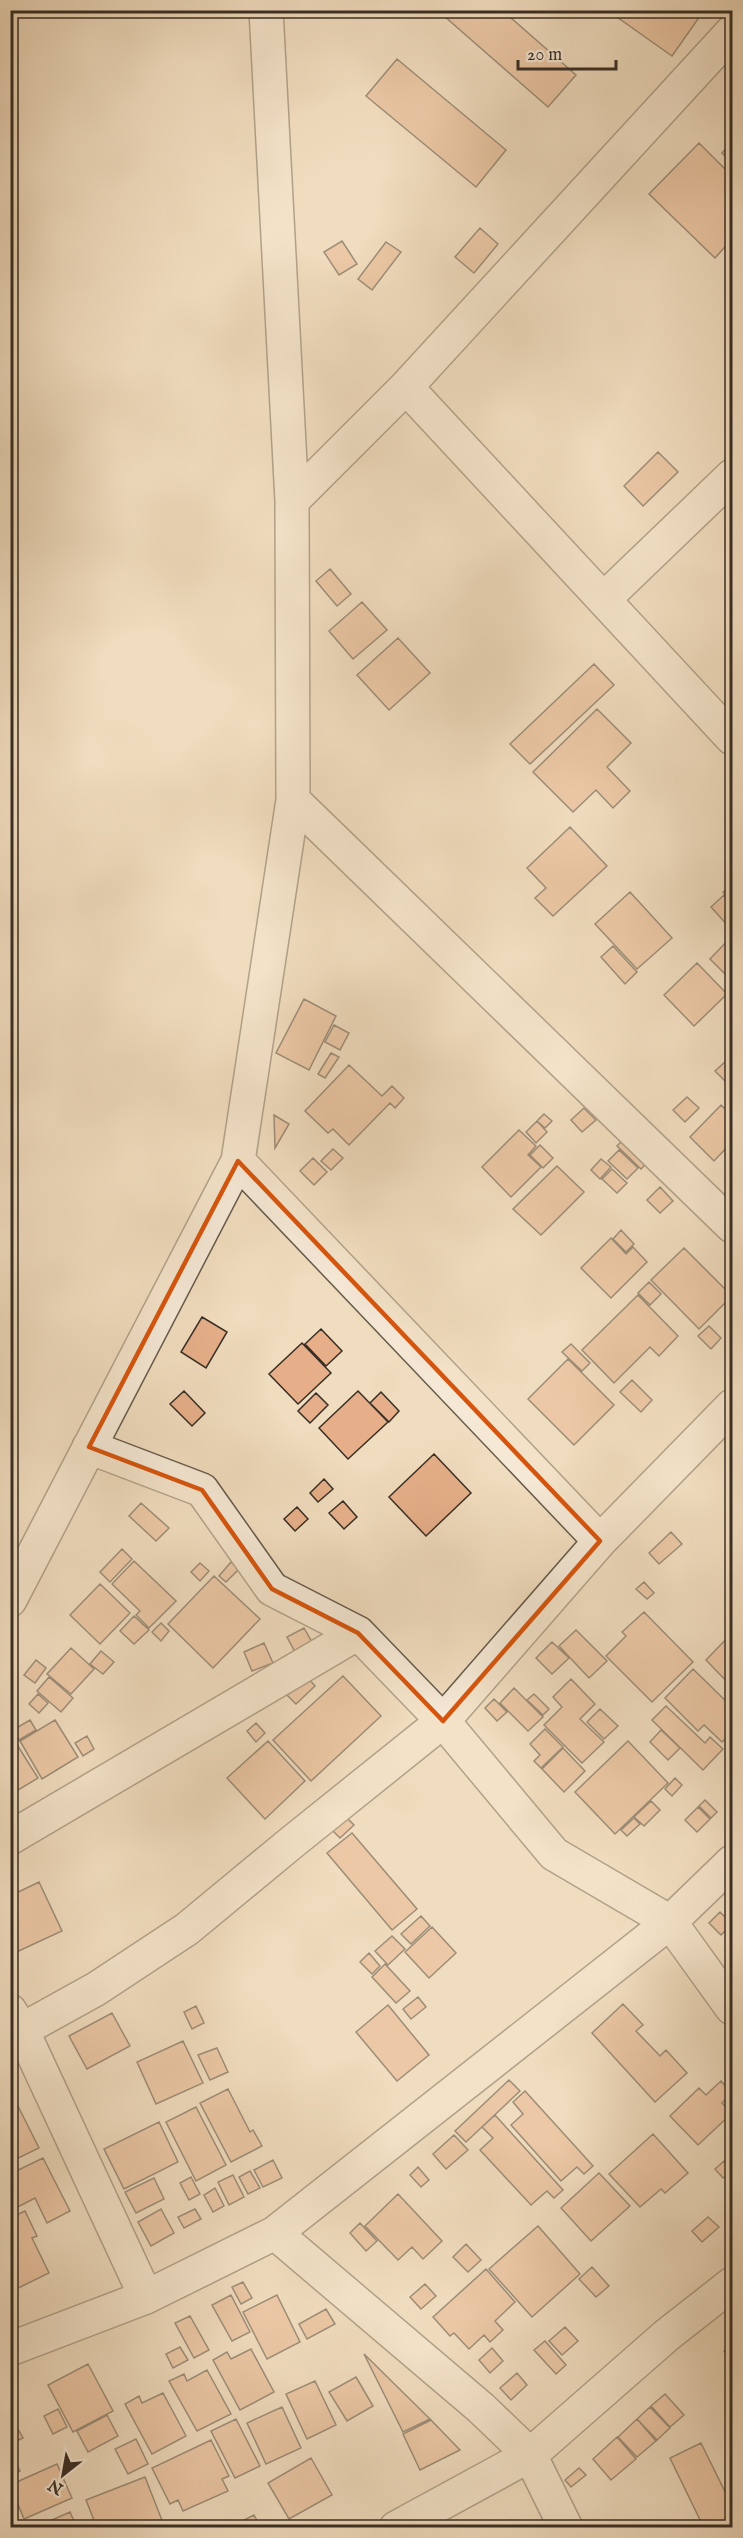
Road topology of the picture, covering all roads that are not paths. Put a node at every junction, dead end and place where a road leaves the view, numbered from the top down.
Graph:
1 (266, 10) edge
2 (732, 32) edge
3 (406, 387) junction
4 (732, 476) edge
5 (291, 501) junction
6 (604, 598) junction
7 (732, 738) edge
8 (293, 800) junction
9 (238, 1161) junction
10 (732, 1226) edge
11 (732, 1406) edge
12 (89, 1447) junction
13 (600, 1541) junction
14 (10, 1600) edge
15 (358, 1633) junction
16 (443, 1721) junction
17 (10, 1838) edge
18 (732, 1862) edge
19 (670, 1922) junction
20 (732, 2008) edge
21 (16, 2020) edge
22 (275, 2233) junction
23 (732, 2284) edge
24 (146, 2297) junction
25 (10, 2349) edge
26 (530, 2455) junction
27 (396, 2528) edge
28 (566, 2528) edge

1 - 5 street
2 - 3 street
3 - 5 street
3 - 6 street
4 - 6 street
5 - 8 street
6 - 7 street
8 - 9 street
8 - 10 street
9 - 12 street
9 - 13 street
11 - 13 street
12 - 14 street
12 - 15 street
13 - 16 street
15 - 16 street
15 - 17 street
16 - 19 street
16 - 21 street
18 - 19 street
19 - 20 street
19 - 22 street
21 - 24 street
22 - 24 street
22 - 26 street
23 - 26 street
24 - 25 street
26 - 27 street
26 - 28 street

